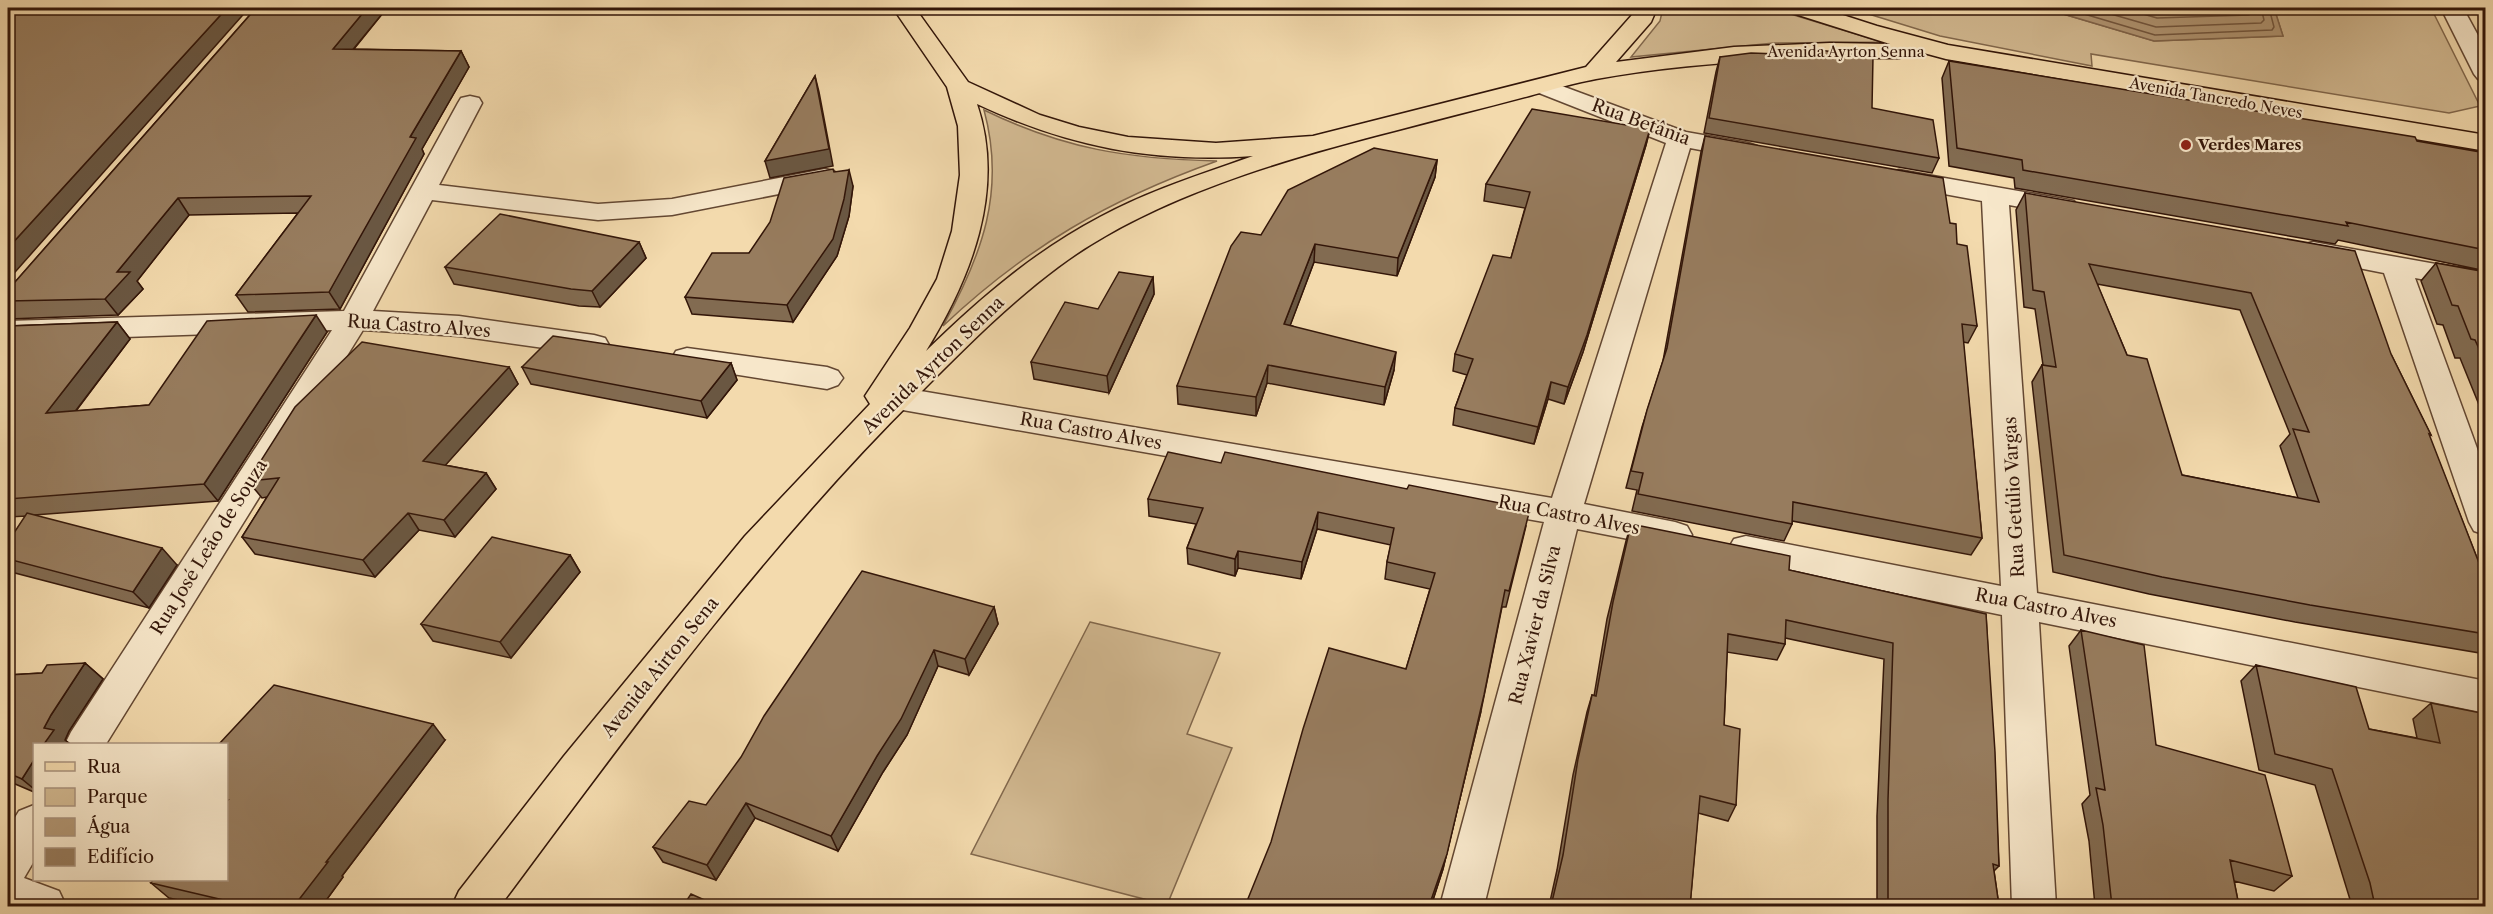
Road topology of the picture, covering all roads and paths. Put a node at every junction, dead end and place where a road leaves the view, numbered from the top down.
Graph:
1 (904, 8) edge
2 (1646, 8) edge
3 (1800, 8) edge
4 (2452, 8) edge
5 (2477, 40) edge
6 (1946, 52) junction
7 (1594, 72) junction
8 (2486, 74) edge
9 (1543, 86) junction
10 (959, 87) junction
11 (470, 103) dead end
12 (1680, 139) junction
13 (2486, 143) edge
14 (1314, 144) junction
15 (1773, 155) edge
16 (848, 173) edge
17 (1878, 174) edge
18 (423, 191) junction
19 (1995, 195) junction
20 (2090, 212) edge
21 (2290, 247) edge
22 (2396, 266) junction
23 (2486, 282) edge
24 (354, 320) junction
25 (8, 331) edge
26 (620, 348) edge
27 (655, 353) edge
28 (827, 378) dead end
29 (897, 398) junction
30 (857, 436) junction
31 (1564, 513) junction
32 (2486, 522) edge
33 (2020, 603) junction
34 (2486, 697) edge
35 (86, 743) edge
36 (33, 826) edge
37 (8, 866) edge
38 (8, 892) edge
39 (44, 906) edge
40 (474, 906) edge
41 (1462, 906) edge
42 (2034, 906) edge

1 - 10 main road
2 - 7 main road
3 - 6 main road, Avenida Ayrton Senna
4 - 5 street
5 - 8 street
6 - 7 main road, Avenida Ayrton Senna
6 - 13 main road, Avenida Tancredo Neves
7 - 9 main road, Avenida Ayrton Senna
9 - 12 street, Rua Betânia
9 - 14 main road, Avenida Ayrton Senna
10 - 14 main road
10 - 30 main road, Avenida Ayrton Senna
11 - 18 street, Rua José Leão de Souza
12 - 15 street, Rua Betânia
12 - 31 street, Rua Xavier da Silva
14 - 29 main road, Avenida Ayrton Senna
16 - 18 street
17 - 19 street
18 - 24 street, Rua José Leão de Souza
19 - 20 street
19 - 33 street, Rua Getúlio Vargas
21 - 22 street
22 - 23 street
22 - 32 street
24 - 25 street, Rua Castro Alves
24 - 26 street, Rua Castro Alves
24 - 35 street, Rua José Leão de Souza
27 - 28 street
29 - 30 main road, Avenida Ayrton Senna
29 - 31 street, Rua Castro Alves
30 - 40 main road, Avenida Airton Sena
31 - 33 street, Rua Castro Alves
31 - 41 street, Rua Xavier da Silva
33 - 34 street, Rua Castro Alves
33 - 42 street, Rua Getúlio Vargas
36 - 37 street
38 - 39 street

